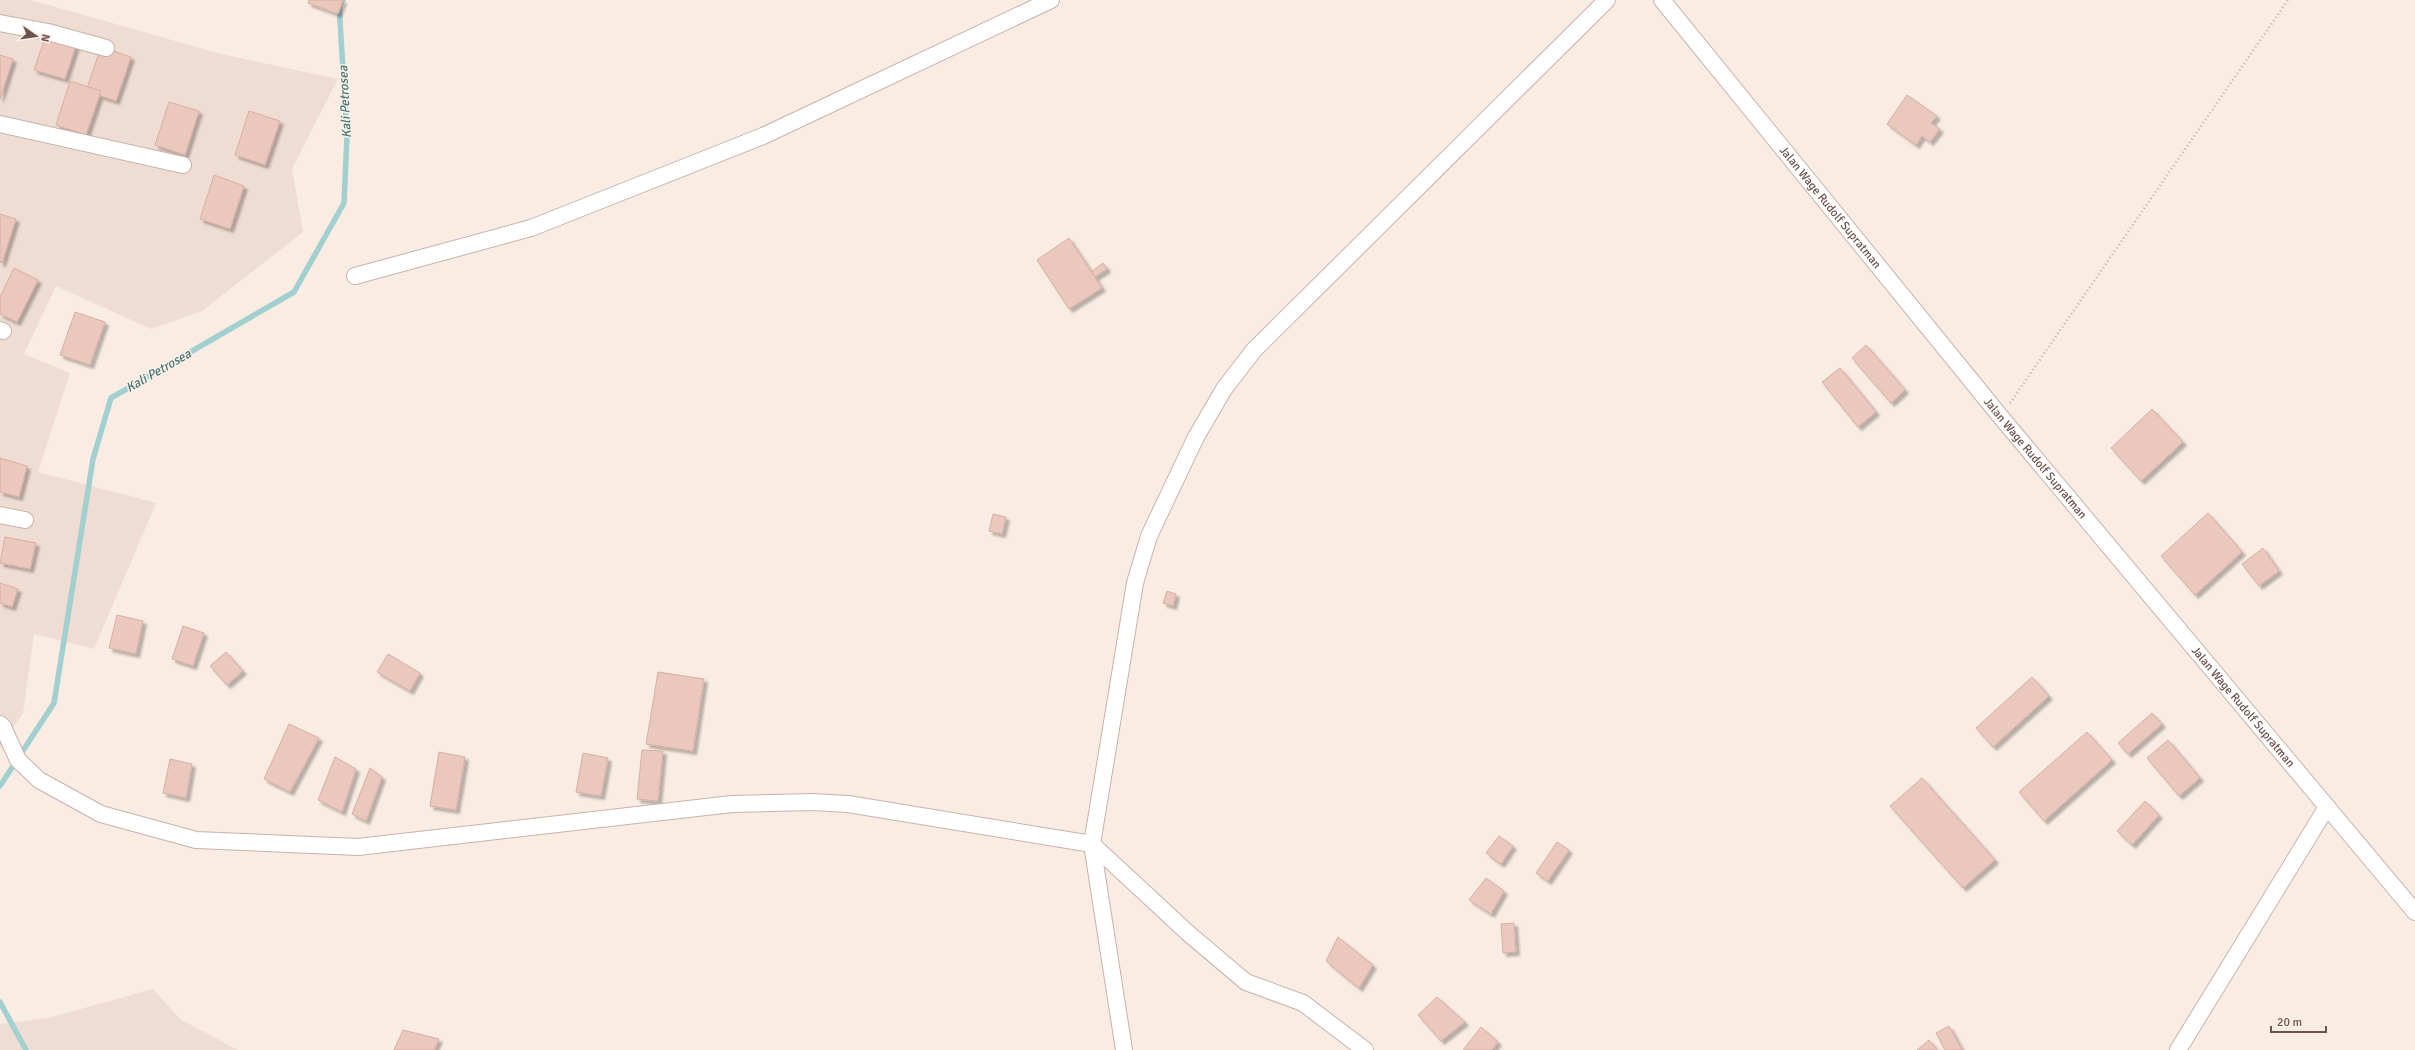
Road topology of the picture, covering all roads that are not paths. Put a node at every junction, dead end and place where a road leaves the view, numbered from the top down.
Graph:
1 (1051, 0) edge
2 (1607, 0) edge
3 (1662, 0) edge
4 (0, 23) edge
5 (106, 48) dead end
6 (0, 124) edge
7 (183, 165) dead end
8 (355, 276) dead end
9 (0, 515) edge
10 (25, 520) dead end
11 (0, 724) edge
12 (2327, 807) junction
13 (1092, 844) junction
14 (2415, 912) edge
15 (1124, 1050) edge
16 (1365, 1050) edge
17 (2178, 1050) edge

1 - 8 street
2 - 13 street
3 - 12 street, Jalan Wage Rudolf Supratman
4 - 5 street
6 - 7 street
9 - 10 street
11 - 13 street
12 - 14 street, Jalan Wage Rudolf Supratman
12 - 17 street
13 - 15 street
13 - 16 street

